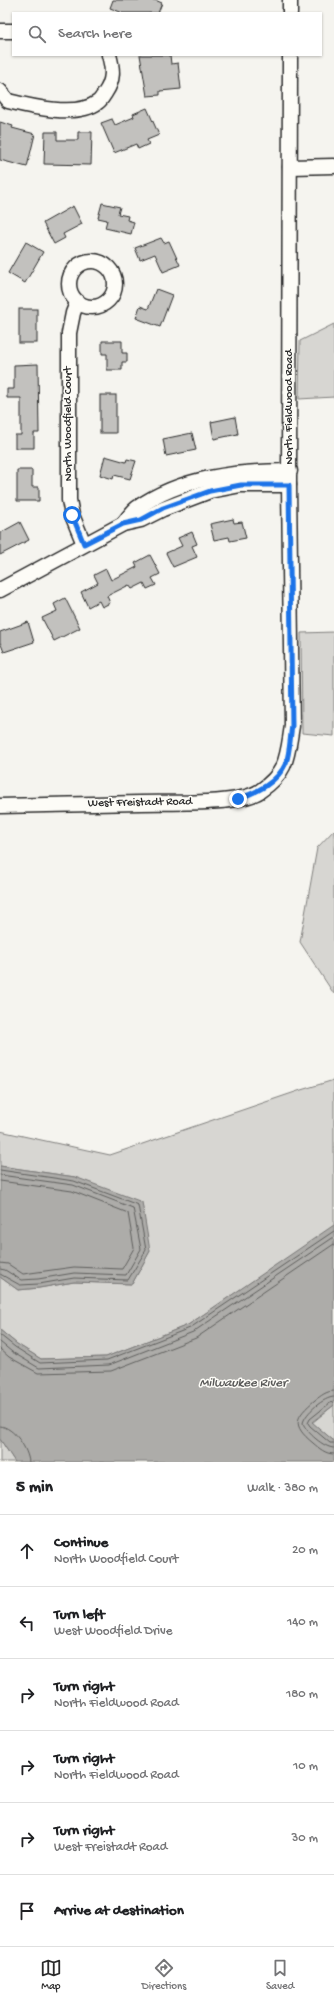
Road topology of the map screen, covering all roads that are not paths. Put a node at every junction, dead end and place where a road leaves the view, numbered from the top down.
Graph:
1 (290, 0) edge
2 (290, 12) edge
3 (0, 31) edge
4 (12, 31) edge
5 (109, 56) edge
6 (290, 56) edge
7 (0, 91) edge
8 (334, 166) edge
9 (290, 167) junction
10 (77, 303) dead end
11 (290, 471) junction
12 (240, 479) junction
13 (289, 485) junction
14 (84, 544) junction
15 (0, 590) edge
16 (274, 779) joint
17 (0, 806) edge

1 - 2 street
3 - 4 street
5 - 7 street
6 - 9 street, North Fieldwood Road
8 - 9 street
9 - 11 street, North Fieldwood Road
10 - 14 street, North Woodfield Court
11 - 12 street
11 - 13 street, North Fieldwood Road
12 - 13 street
12 - 14 street
13 - 16 street, North Fieldwood Road
14 - 15 street
16 - 17 street, West Freistadt Road

